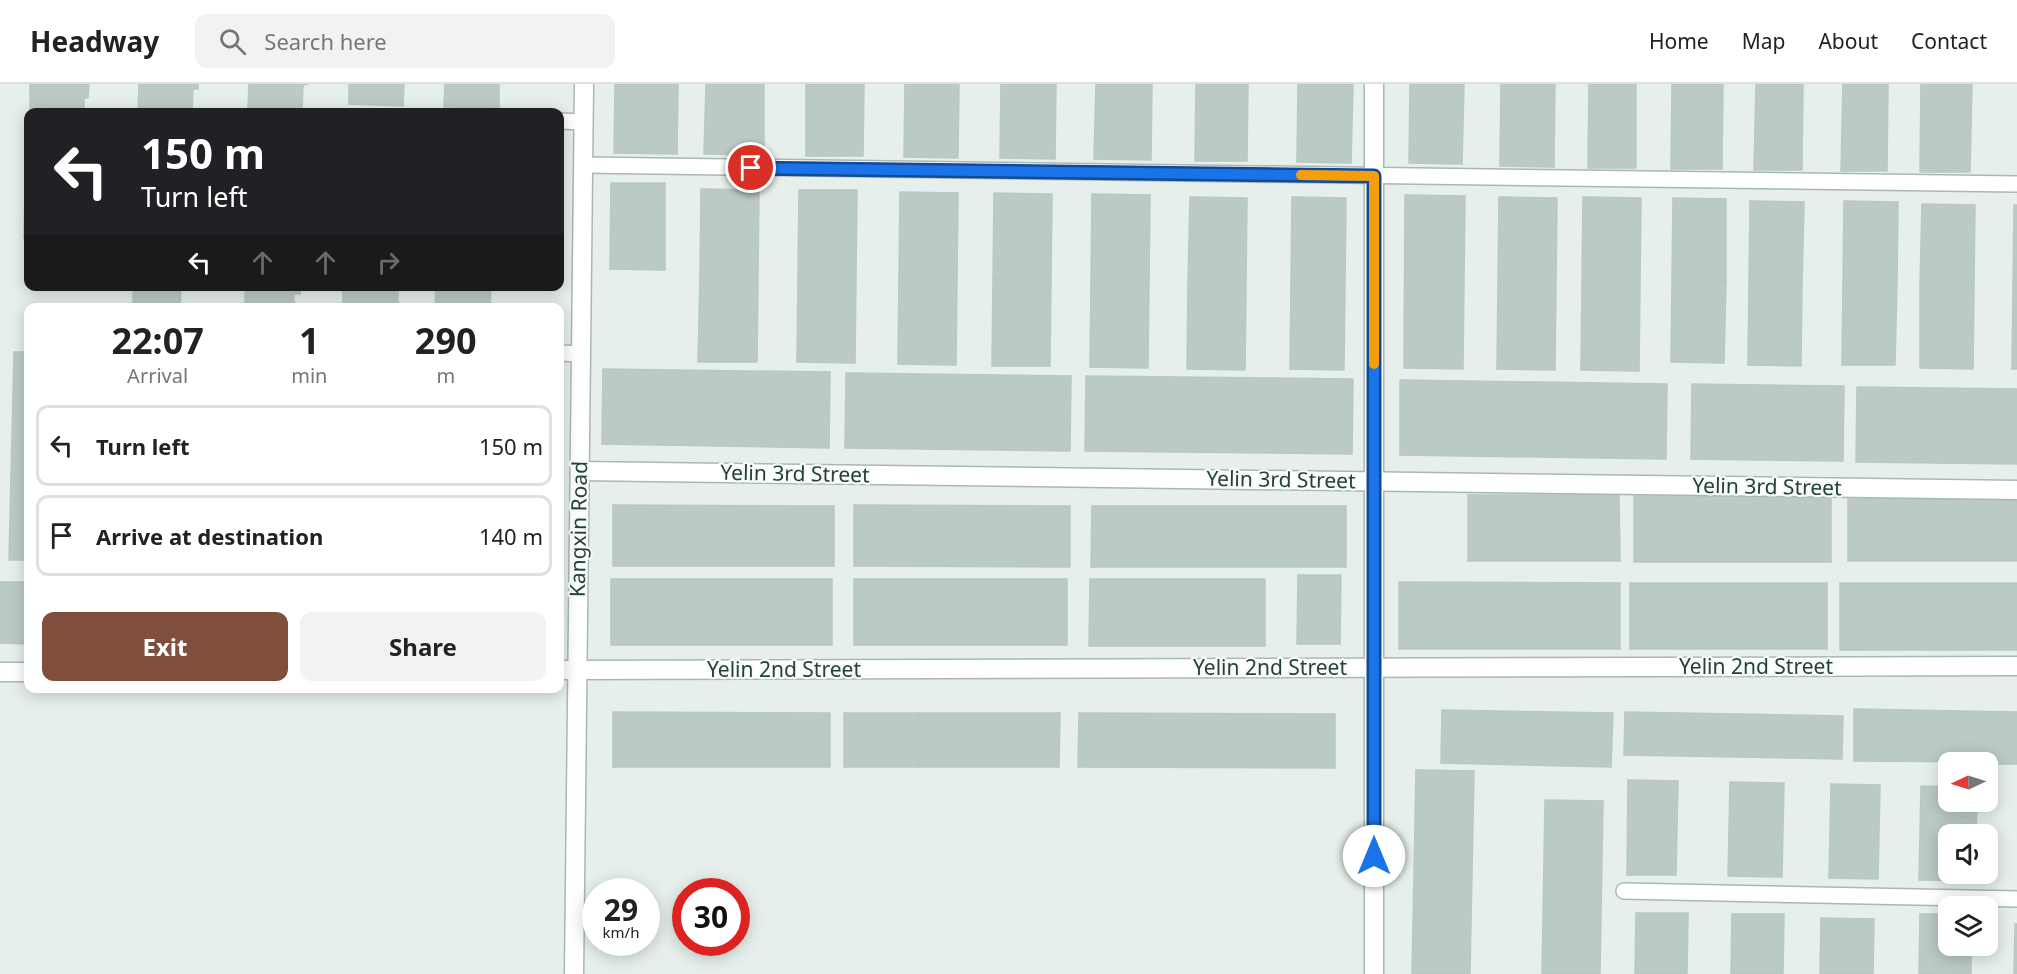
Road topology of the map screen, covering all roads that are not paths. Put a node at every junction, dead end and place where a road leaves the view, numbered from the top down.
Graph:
1 (584, 84) edge
2 (1374, 84) edge
3 (564, 122) edge
4 (584, 122) junction
5 (583, 165) junction
6 (1374, 176) junction
7 (2017, 184) edge
8 (564, 353) edge
9 (581, 354) junction
10 (580, 471) junction
11 (1374, 482) junction
12 (2017, 490) edge
13 (2017, 666) edge
14 (1374, 668) junction
15 (568, 670) edge
16 (0, 672) edge
17 (24, 672) edge
18 (1624, 891) dead end
19 (2017, 899) edge
20 (574, 974) edge
21 (1374, 974) edge

1 - 4 street, Kangxin Road
2 - 6 street
3 - 4 lane
4 - 5 street, Kangxin Road
5 - 6 lane
5 - 9 street, Kangxin Road
6 - 7 lane
6 - 11 street
8 - 9 lane
9 - 10 street, Kangxin Road
10 - 11 street, Yelin 3rd Street
10 - 15 street, Kangxin Road
11 - 12 street, Yelin 3rd Street
11 - 14 street
13 - 14 street, Yelin 2nd Street
14 - 15 street, Yelin 2nd Street
14 - 21 street
15 - 20 street, Kangxin Road
16 - 17 street
18 - 19 lane

